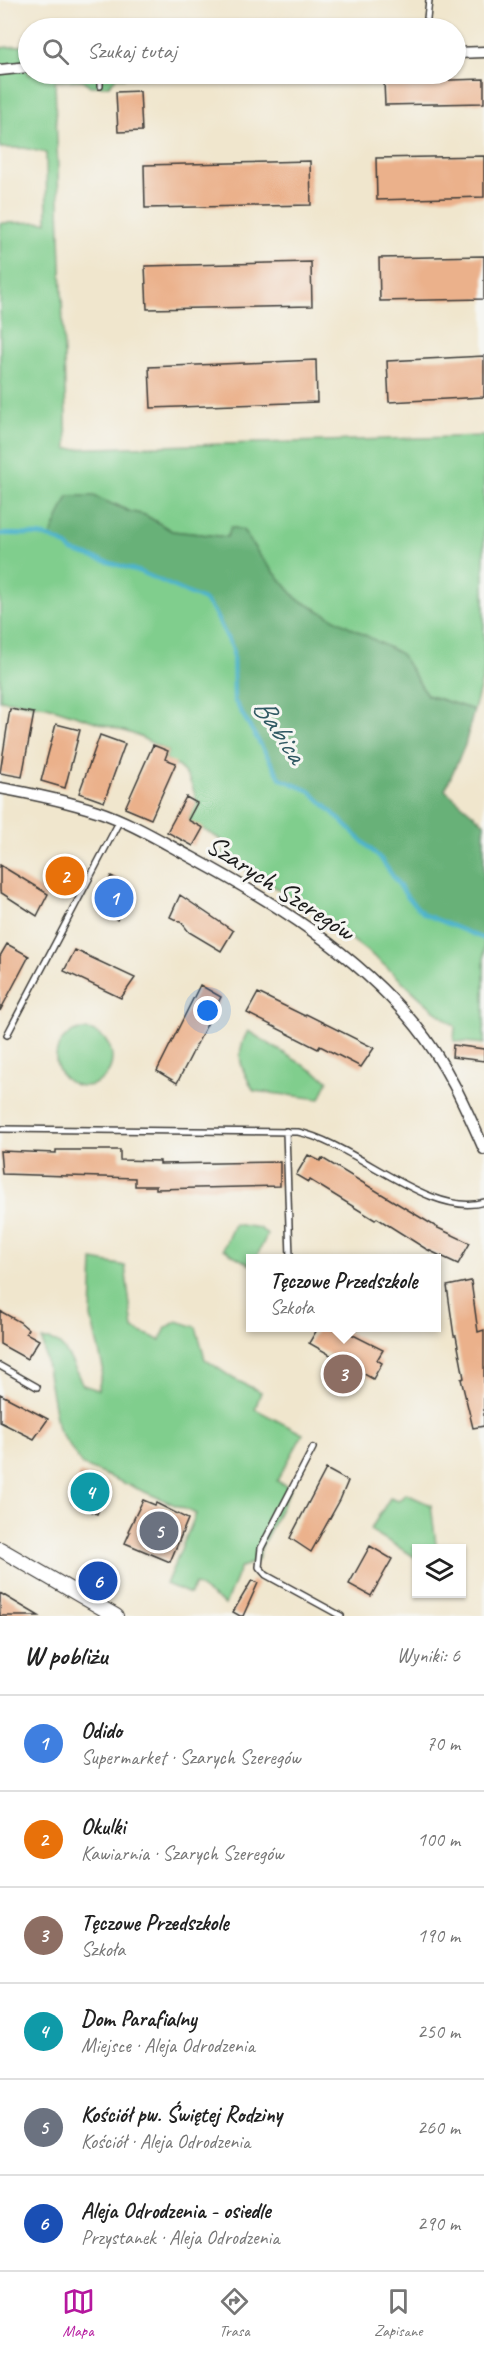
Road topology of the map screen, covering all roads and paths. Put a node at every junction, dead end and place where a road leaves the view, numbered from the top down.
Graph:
1 (429, 0) edge
2 (427, 18) edge
3 (484, 52) edge
4 (466, 53) edge
5 (18, 68) edge
6 (0, 70) edge
7 (0, 788) edge
8 (120, 820) junction
9 (7, 1035) dead end
10 (0, 1129) edge
11 (286, 1131) junction
12 (484, 1149) edge
13 (484, 1202) edge
14 (290, 1254) edge
15 (0, 1366) edge
16 (37, 1387) dead end
17 (313, 1448) dead end
18 (0, 1549) edge
19 (116, 1616) edge
20 (341, 1616) edge

1 - 2 lane
3 - 4 street
5 - 6 street
7 - 8 street, Szarych Szeregów
8 - 9 lane
8 - 12 street, Szarych Szeregów
10 - 11 lane
11 - 13 lane
11 - 14 lane
15 - 16 lane
17 - 20 lane
18 - 19 street

